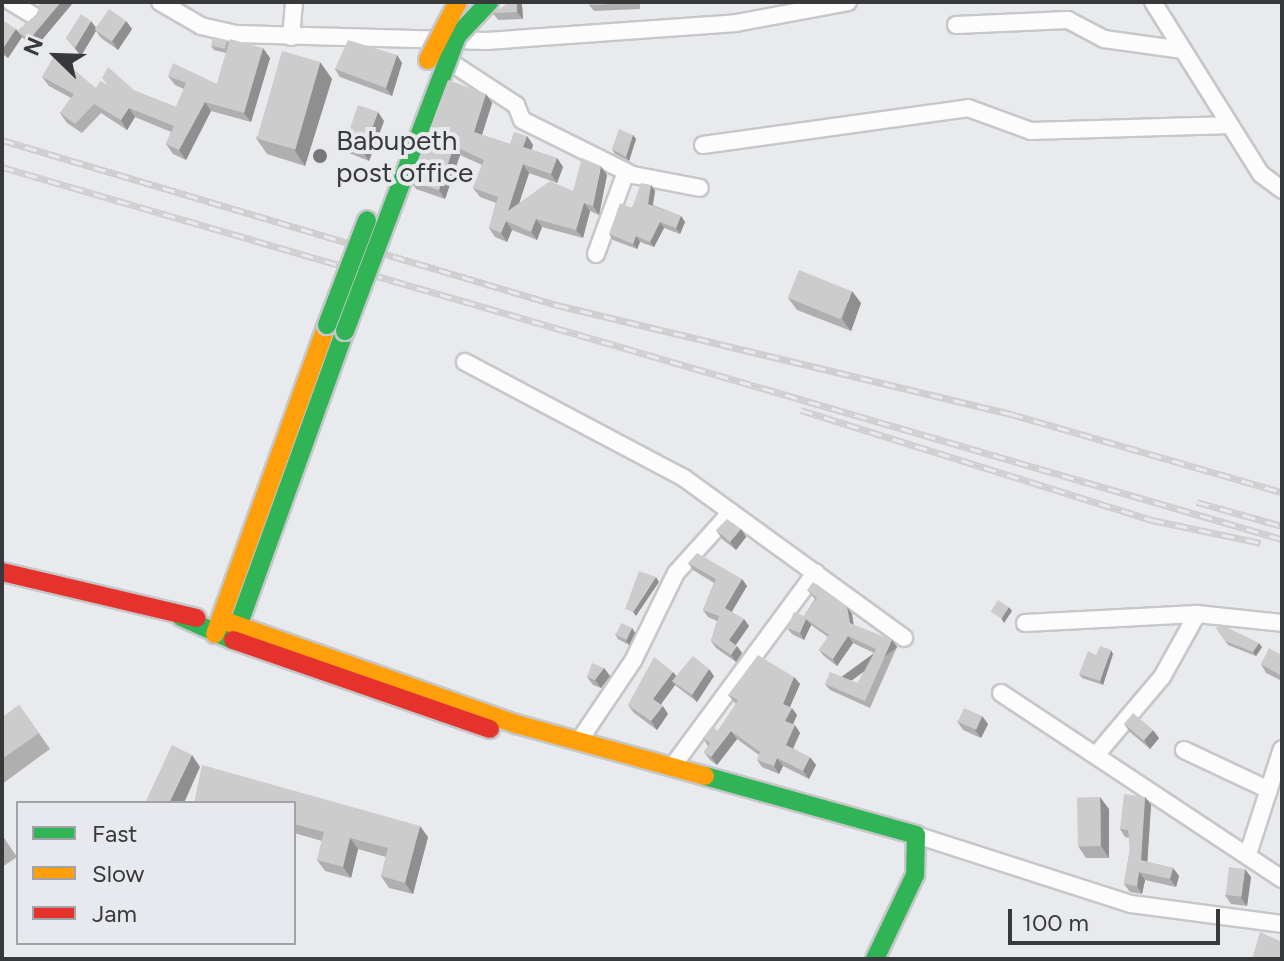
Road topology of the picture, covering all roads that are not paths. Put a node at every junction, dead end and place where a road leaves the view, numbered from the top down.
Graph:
1 (11, 2) edge
2 (160, 2) edge
3 (294, 2) edge
4 (458, 2) edge
5 (489, 2) edge
6 (848, 2) edge
7 (1153, 2) edge
8 (34, 16) edge
9 (956, 25) dead end
10 (291, 37) junction
11 (413, 38) junction
12 (1183, 50) junction
13 (1230, 125) junction
14 (703, 145) dead end
15 (626, 172) junction
16 (700, 188) dead end
17 (1282, 190) edge
18 (596, 254) dead end
19 (465, 362) dead end
20 (731, 512) junction
21 (2, 572) edge
22 (816, 572) junction
23 (1197, 614) junction
24 (1025, 623) dead end
25 (1282, 623) edge
26 (227, 630) junction
27 (904, 638) dead end
28 (1001, 693) dead end
29 (579, 741) junction
30 (1282, 749) edge
31 (1184, 750) dead end
32 (1096, 755) junction
33 (672, 767) junction
34 (1269, 790) junction
35 (815, 811) junction
36 (916, 835) junction
37 (1248, 854) junction
38 (1282, 879) edge
39 (1282, 924) edge
40 (875, 959) edge

1 - 8 street
2 - 10 street
3 - 10 street
4 - 26 main road, bridge
5 - 26 main road, bridge
6 - 11 street
7 - 12 street
9 - 12 street
10 - 11 street
11 - 15 street
12 - 13 street
13 - 14 street
13 - 17 street
15 - 16 street
15 - 18 street
19 - 20 street
20 - 22 street
20 - 29 street
21 - 26 main road
22 - 27 street
22 - 33 street
23 - 24 street
23 - 25 street
23 - 32 street
26 - 29 main road
26 - 35 main road
28 - 32 street
29 - 33 main road
30 - 34 street
31 - 34 street
32 - 37 street
33 - 35 main road
34 - 37 street
35 - 36 main road
36 - 39 street
36 - 40 main road
37 - 38 street

